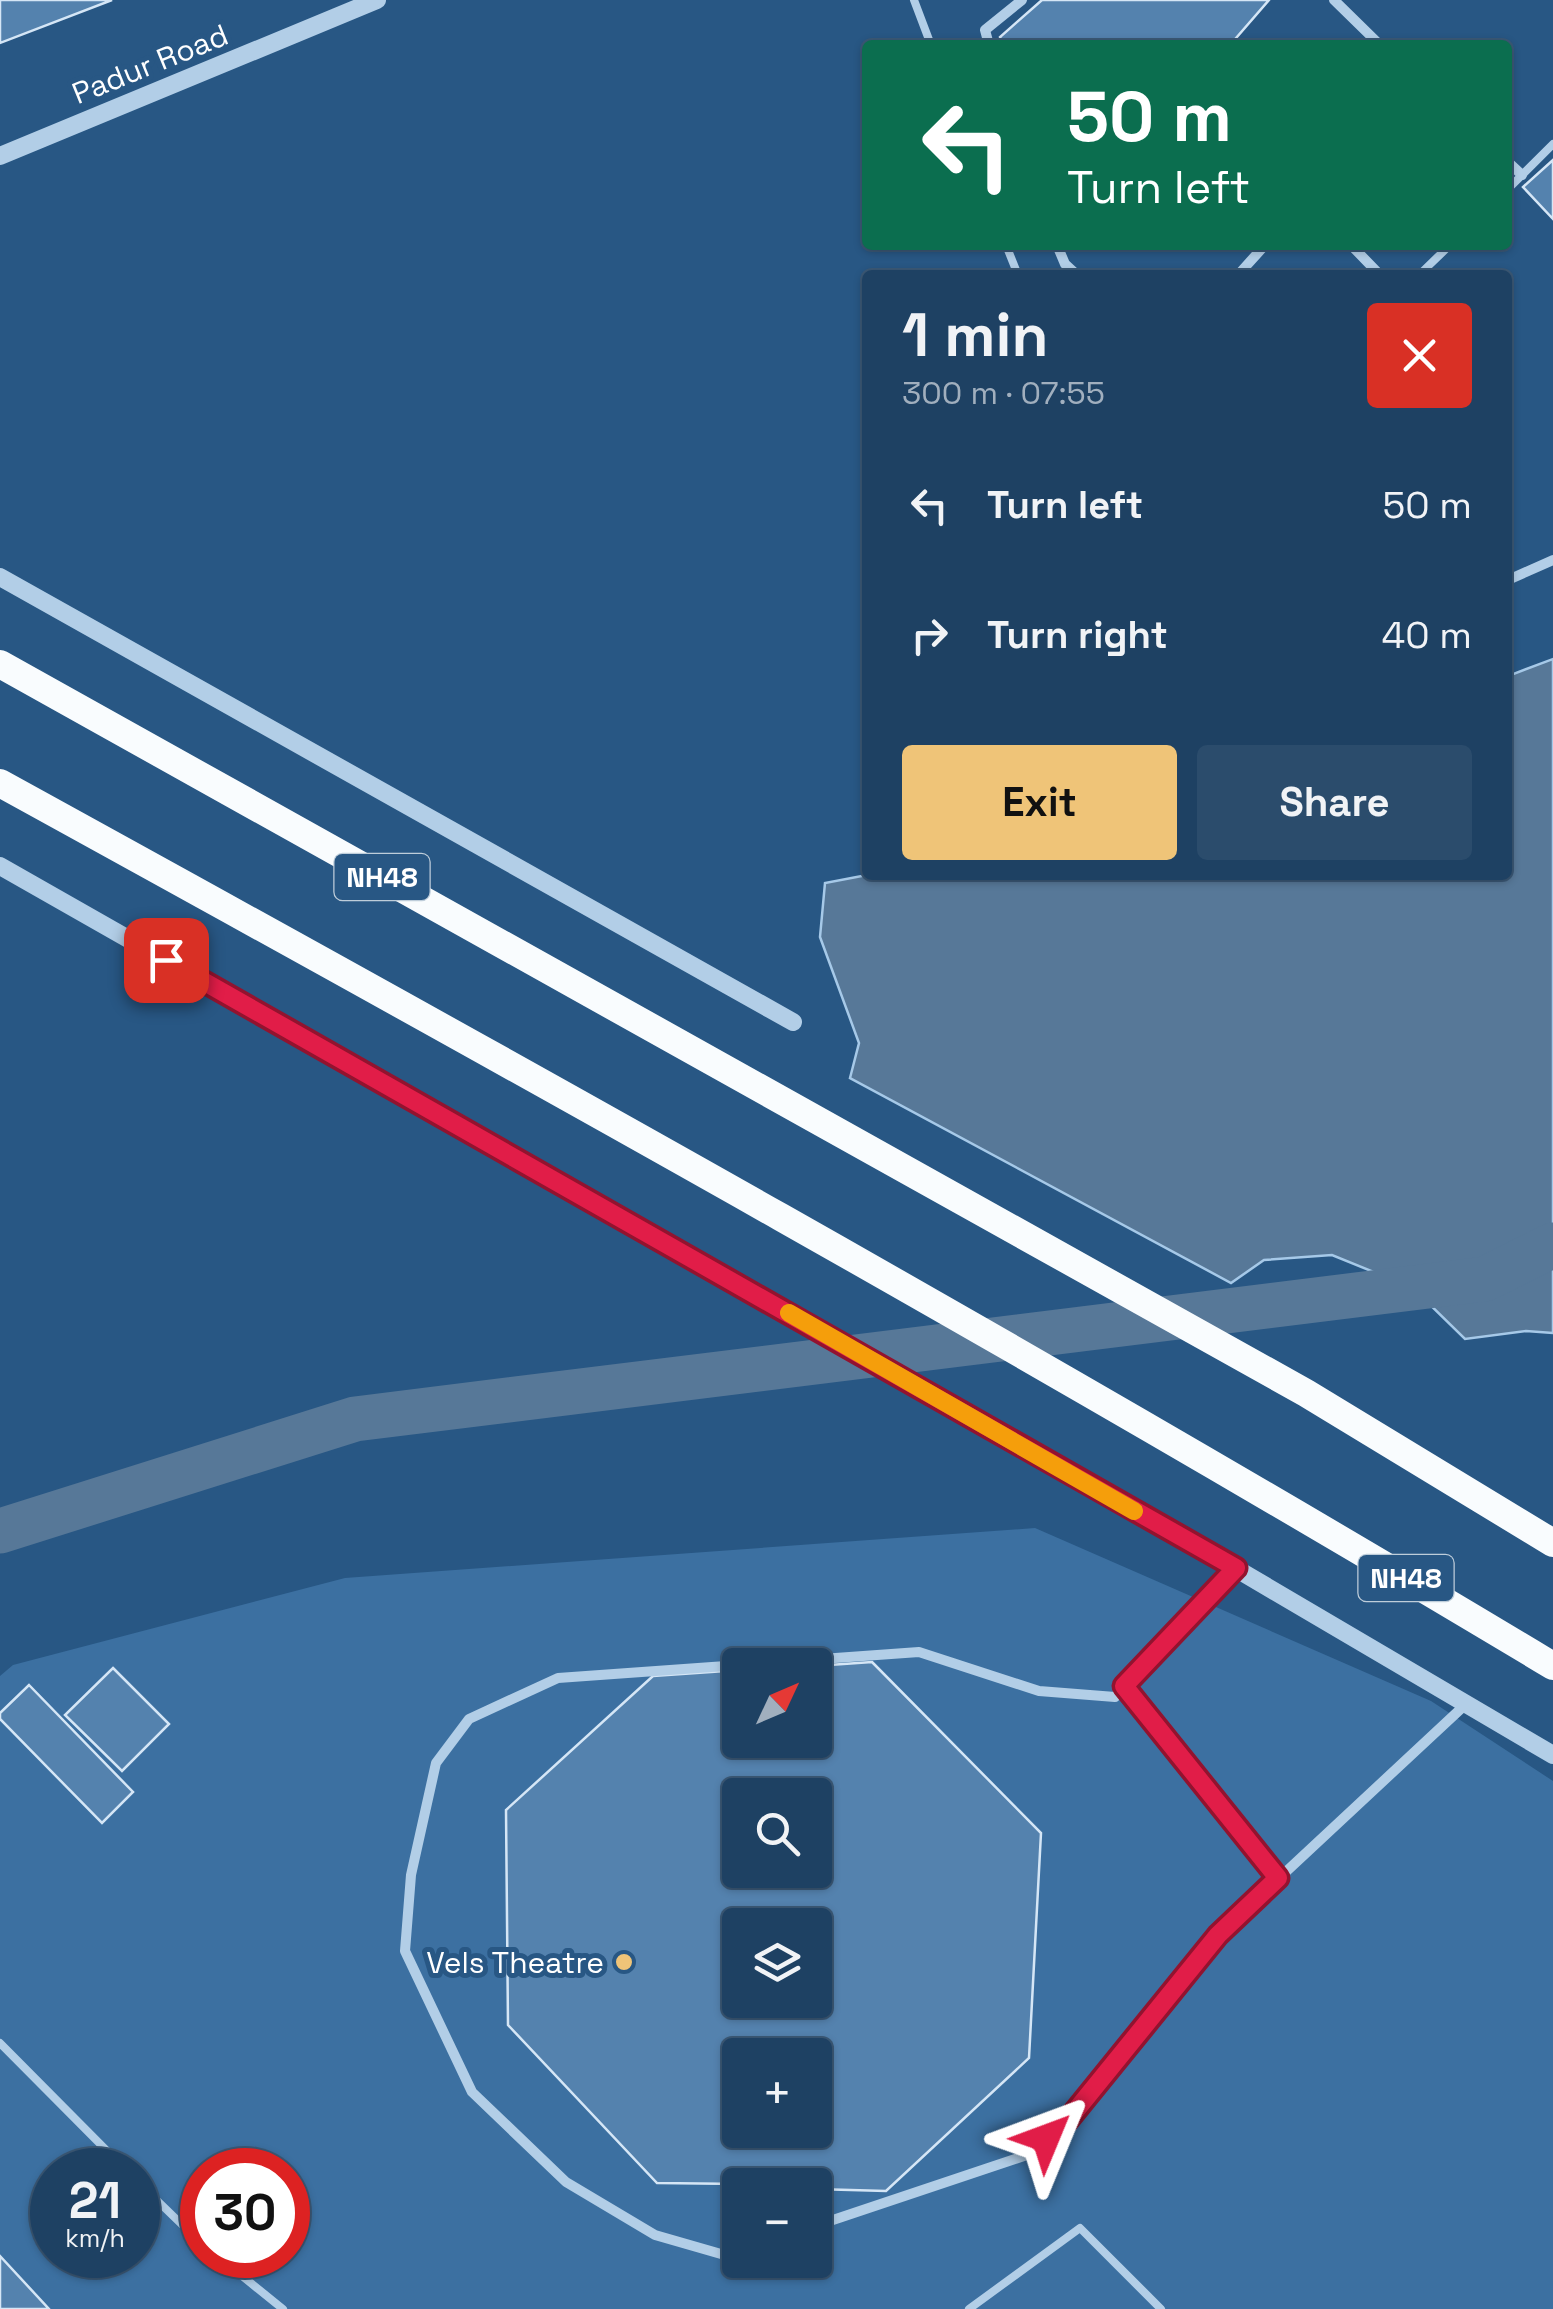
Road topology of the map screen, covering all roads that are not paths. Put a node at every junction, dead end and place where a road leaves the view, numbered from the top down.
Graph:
1 (377, 0) edge
2 (914, 0) edge
3 (1022, 0) edge
4 (1334, 0) edge
5 (929, 40) edge
6 (988, 40) edge
7 (1375, 40) edge
8 (1553, 144) edge
9 (0, 156) edge
10 (1512, 165) edge
11 (1522, 174) junction
12 (1512, 185) edge
13 (1260, 250) edge
14 (1355, 250) edge
15 (1445, 250) edge
16 (1242, 270) edge
17 (1375, 270) edge
18 (1424, 270) edge
19 (1553, 560) edge
20 (0, 577) edge
21 (1512, 578) edge
22 (0, 664) edge
23 (0, 783) edge
24 (0, 866) edge
25 (793, 1022) dead end
26 (1553, 1543) edge
27 (1236, 1568) junction
28 (1553, 1666) edge
29 (1124, 1686) junction
30 (1466, 1704) junction
31 (1553, 1755) edge
32 (1278, 1878) junction
33 (0, 2043) edge
34 (104, 2148) edge
35 (160, 2203) edge
36 (832, 2220) edge
37 (180, 2223) edge
38 (722, 2254) edge
39 (244, 2278) edge
40 (282, 2309) edge
41 (970, 2309) edge
42 (1161, 2309) edge

1 - 9 street, Padur Road
2 - 5 lane
3 - 6 street
4 - 7 street
8 - 11 lane
10 - 11 street
11 - 12 lane
13 - 16 street
14 - 17 street
15 - 18 lane
19 - 21 street
20 - 25 street
22 - 26 highway, NH48
23 - 28 highway, NH48
24 - 27 street
27 - 29 street
27 - 30 street
29 - 32 street
29 - 38 street
30 - 31 street
30 - 32 street
32 - 36 street
33 - 34 lane
35 - 37 lane
39 - 40 lane
41 - 42 lane

